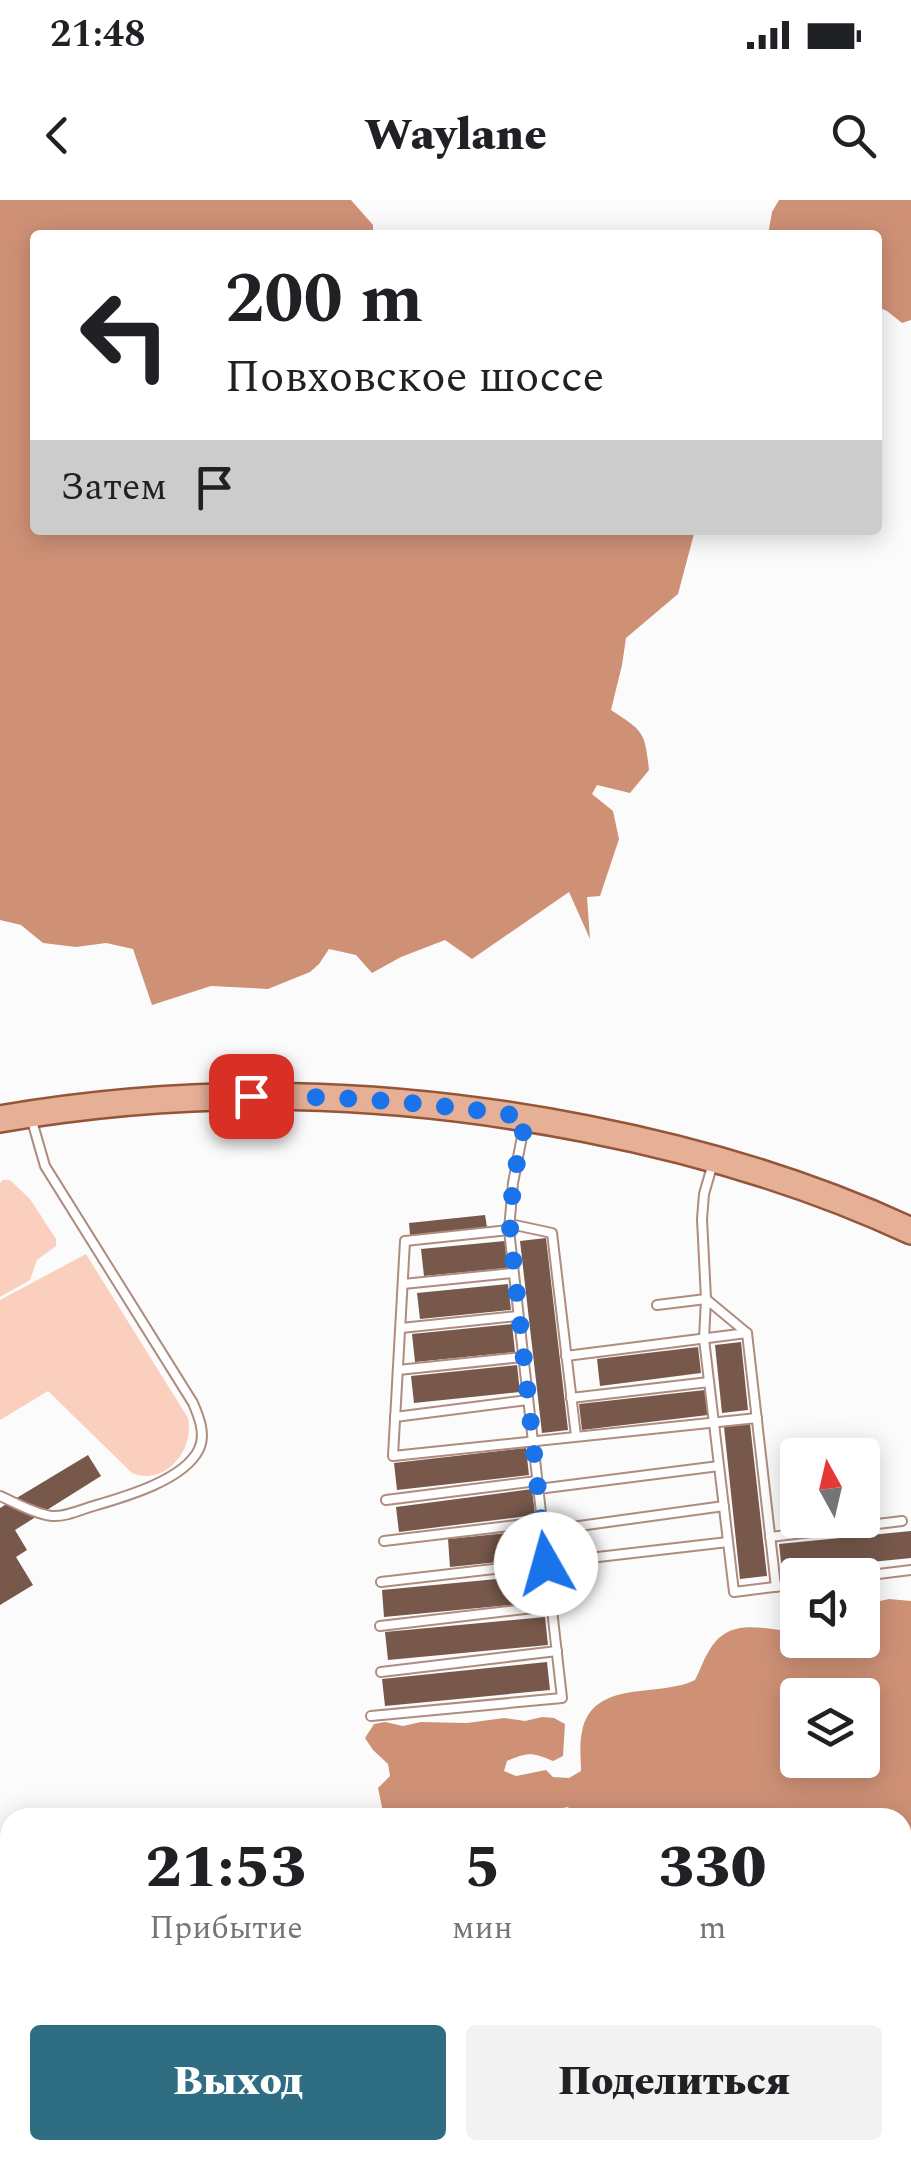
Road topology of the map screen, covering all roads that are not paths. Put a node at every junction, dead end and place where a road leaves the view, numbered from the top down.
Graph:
1 (30, 1114) junction
2 (526, 1117) junction
3 (0, 1120) edge
4 (714, 1159) junction
5 (510, 1227) junction
6 (911, 1232) edge
7 (513, 1273) junction
8 (403, 1284) junction
9 (706, 1299) junction
10 (658, 1305) dead end
11 (518, 1316) junction
12 (400, 1328) junction
13 (747, 1332) junction
14 (704, 1339) junction
15 (566, 1356) junction
16 (523, 1357) junction
17 (398, 1370) junction
18 (709, 1382) junction
19 (571, 1398) junction
20 (528, 1400) junction
21 (395, 1417) junction
22 (757, 1418) junction
23 (714, 1422) junction
24 (576, 1436) junction
25 (532, 1441) junction
26 (719, 1466) junction
27 (537, 1485) junction
28 (0, 1496) edge
29 (386, 1500) dead end
30 (724, 1506) junction
31 (902, 1521) dead end
32 (542, 1526) junction
33 (770, 1537) junction
34 (384, 1541) dead end
35 (728, 1542) junction
36 (546, 1564) junction
37 (911, 1570) edge
38 (880, 1574) edge
39 (381, 1582) dead end
40 (780, 1586) edge
41 (776, 1587) junction
42 (551, 1606) junction
43 (380, 1626) dead end
44 (557, 1652) junction
45 (381, 1672) dead end
46 (371, 1716) dead end

1 - 2 main road
1 - 3 main road
1 - 28 lane
2 - 4 main road
2 - 5 lane
4 - 6 main road
4 - 9 lane
5 - 7 lane
5 - 8 lane
5 - 15 lane
7 - 8 lane
7 - 11 lane
8 - 12 lane
9 - 10 lane
9 - 13 lane
9 - 14 lane
11 - 12 lane
11 - 16 lane
12 - 17 lane
13 - 14 lane
13 - 22 lane
14 - 15 lane
14 - 18 lane
15 - 19 lane
16 - 17 lane
16 - 20 lane
17 - 21 lane
18 - 19 lane
18 - 23 lane
19 - 24 lane
20 - 21 lane
20 - 25 lane
21 - 25 lane
22 - 23 lane
22 - 33 lane
23 - 24 lane
23 - 26 lane
24 - 25 lane
25 - 27 lane
26 - 27 lane
26 - 30 lane
27 - 29 lane
27 - 32 lane
30 - 32 lane
30 - 35 lane
31 - 33 lane
32 - 34 lane
32 - 36 lane
33 - 41 lane
35 - 36 lane
35 - 41 lane
36 - 39 lane
36 - 42 lane
37 - 38 lane
40 - 41 lane
42 - 43 lane
42 - 44 lane
44 - 45 lane
44 - 46 lane

